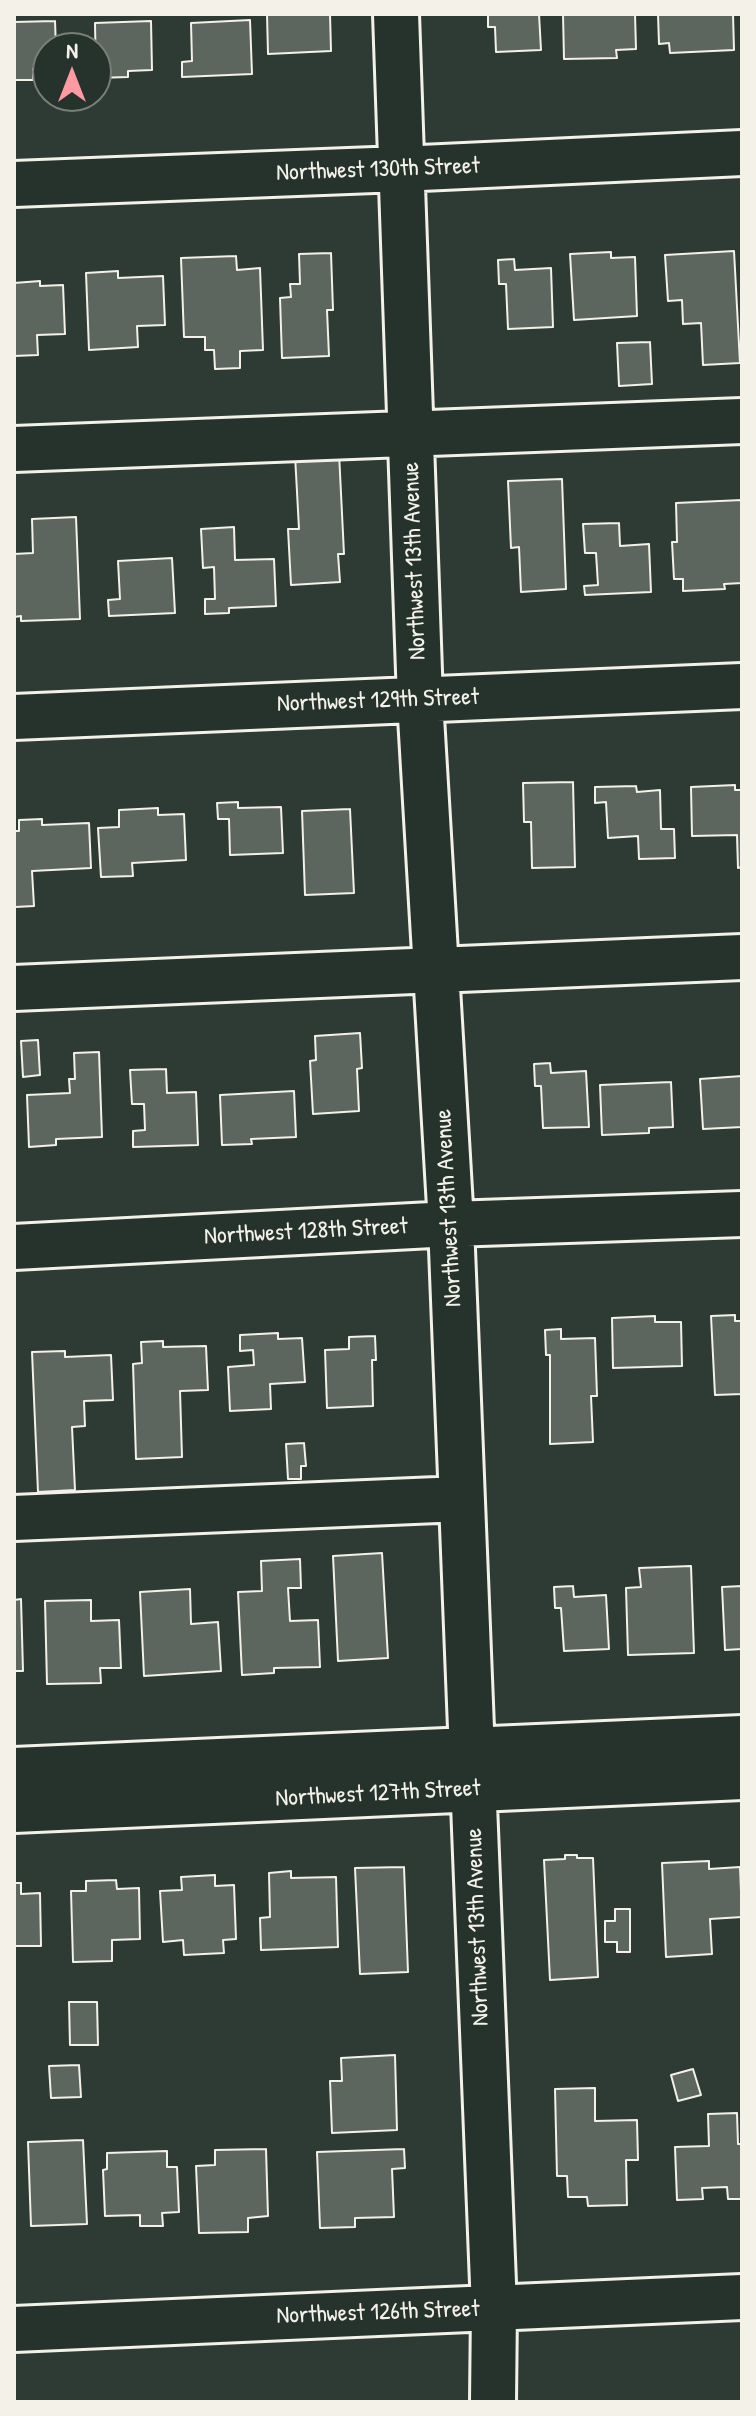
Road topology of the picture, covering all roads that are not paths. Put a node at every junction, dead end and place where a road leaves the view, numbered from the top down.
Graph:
1 (396, 14) edge
2 (742, 153) edge
3 (400, 169) junction
4 (14, 184) edge
5 (742, 421) edge
6 (410, 434) junction
7 (14, 449) edge
8 (742, 686) edge
9 (420, 700) junction
10 (14, 717) edge
11 (742, 957) edge
12 (436, 970) junction
13 (14, 988) edge
14 (742, 1214) edge
15 (451, 1224) junction
16 (14, 1247) edge
17 (461, 1499) junction
18 (14, 1518) edge
19 (742, 1738) edge
20 (14, 1770) edge
21 (471, 1770) junction
22 (742, 1777) edge
23 (14, 1810) edge
24 (742, 2297) edge
25 (494, 2308) junction
26 (14, 2329) edge
27 (493, 2402) edge

1 - 3 street, Northwest 13th Avenue
2 - 3 street, Northwest 130th Street
3 - 4 street, Northwest 130th Street
3 - 6 street, Northwest 13th Avenue
5 - 6 street
6 - 7 street
6 - 9 street, Northwest 13th Avenue
8 - 9 street, Northwest 129th Street
9 - 10 street, Northwest 129th Street
9 - 12 street, Northwest 13th Avenue
11 - 12 street
12 - 13 street
12 - 15 street, Northwest 13th Avenue
14 - 15 street, Northwest 128th Street
15 - 16 street, Northwest 128th Street
15 - 17 street, Northwest 13th Avenue
17 - 18 street
17 - 21 street, Northwest 13th Avenue
19 - 21 street, Northwest 127th Street
20 - 21 street, Northwest 127th Street
21 - 22 street, Northwest 127th Street
21 - 23 street, Northwest 127th Street
21 - 25 street, Northwest 13th Avenue
24 - 25 street, Northwest 126th Street
25 - 26 street, Northwest 126th Street
25 - 27 street, Northwest 13th Avenue

